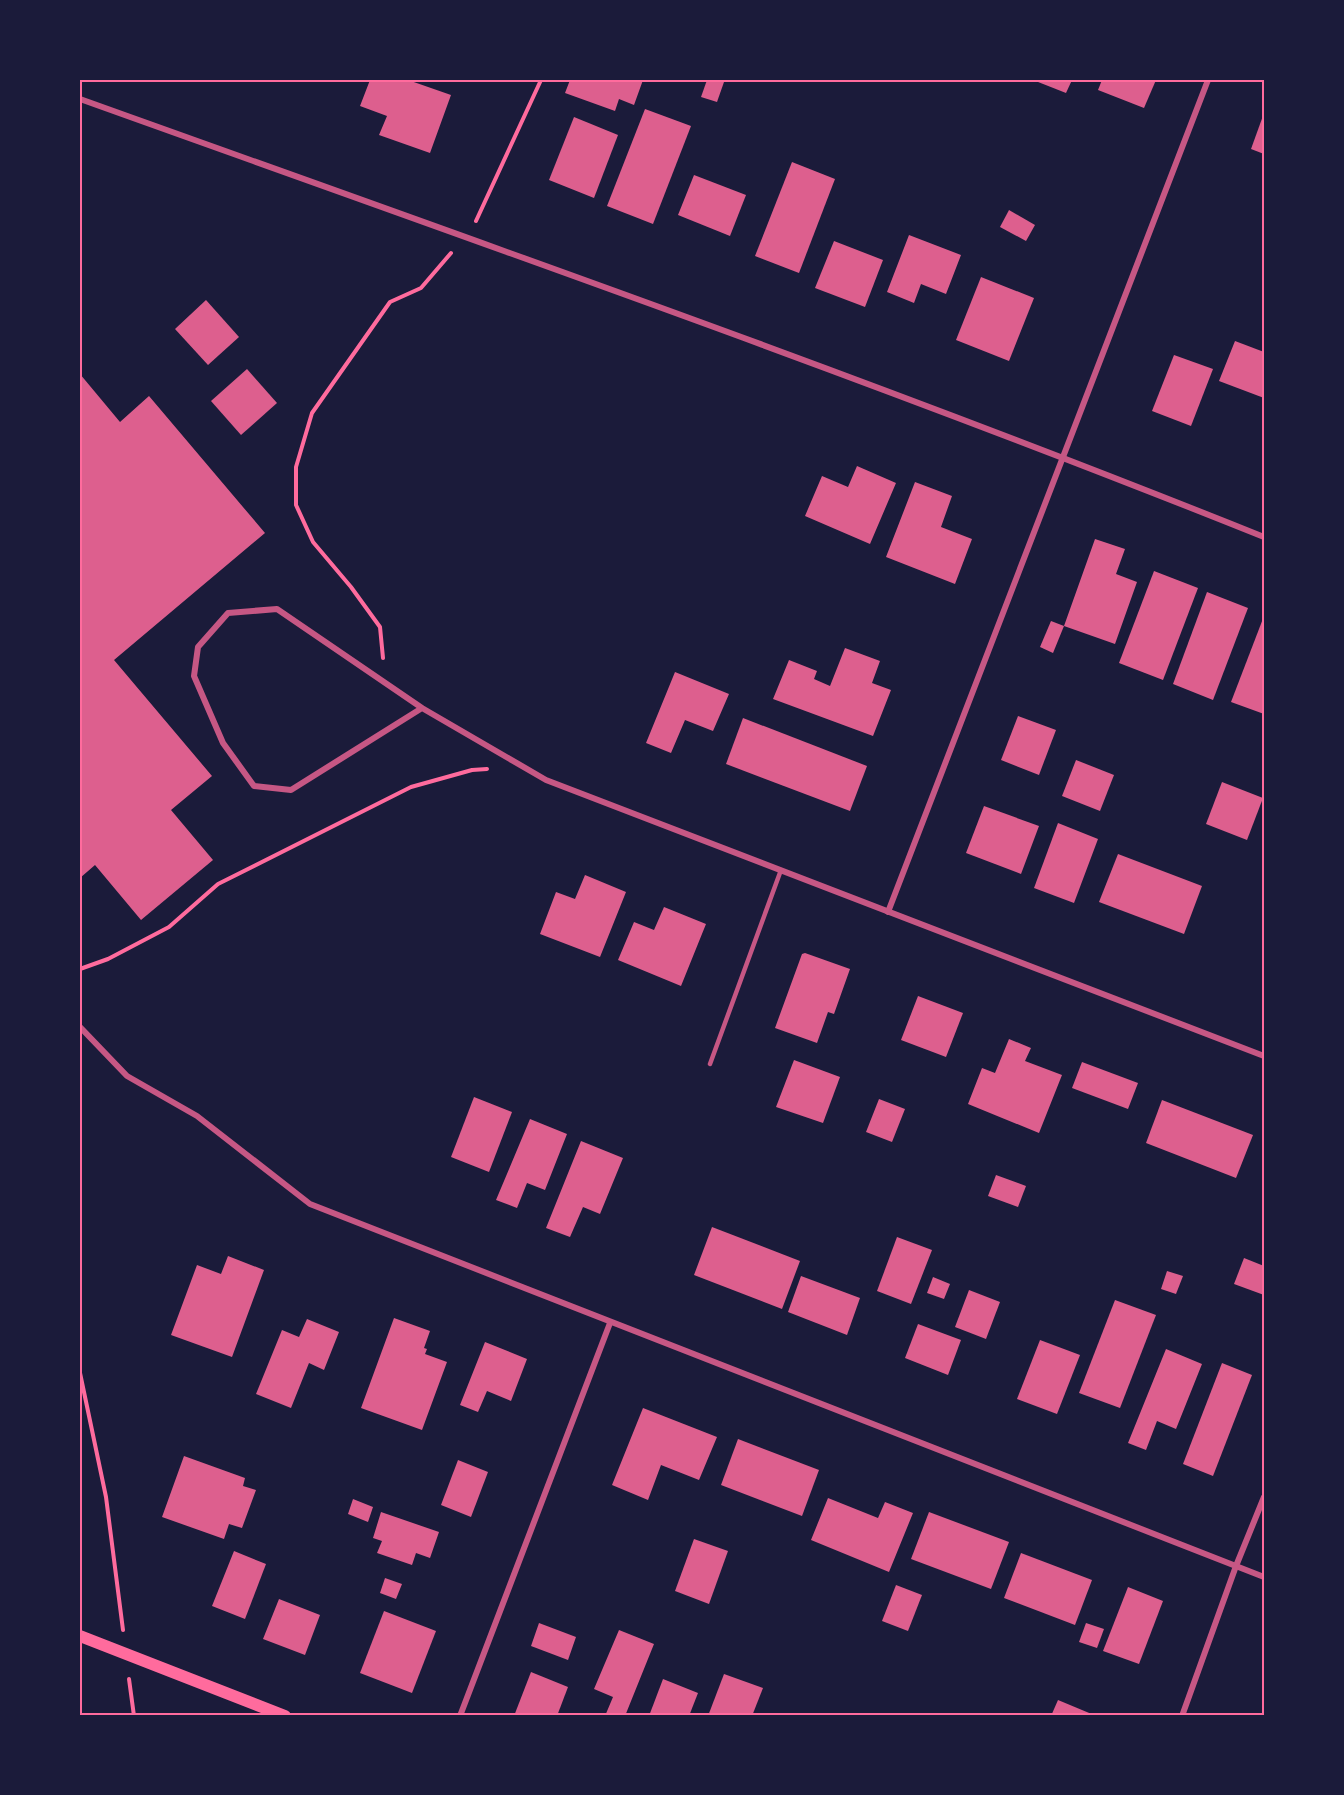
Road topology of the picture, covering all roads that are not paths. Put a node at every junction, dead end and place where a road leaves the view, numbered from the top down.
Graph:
1 (1208, 80) edge
2 (80, 99) edge
3 (1063, 456) junction
4 (1264, 537) edge
5 (422, 708) junction
6 (781, 870) junction
7 (888, 912) junction
8 (80, 1027) edge
9 (1264, 1056) edge
10 (710, 1064) dead end
11 (610, 1323) junction
12 (1264, 1497) edge
13 (1236, 1566) junction
14 (1264, 1577) edge
15 (80, 1636) edge
16 (285, 1716) edge
17 (460, 1716) edge
18 (1182, 1716) edge

1 - 3 street
2 - 3 street
3 - 4 street
3 - 7 street
5 - 5 street
5 - 6 street
6 - 7 street
6 - 10 lane
7 - 9 street
8 - 11 street
11 - 13 street
11 - 17 street
12 - 13 street
13 - 14 street
13 - 18 street
15 - 16 main road

